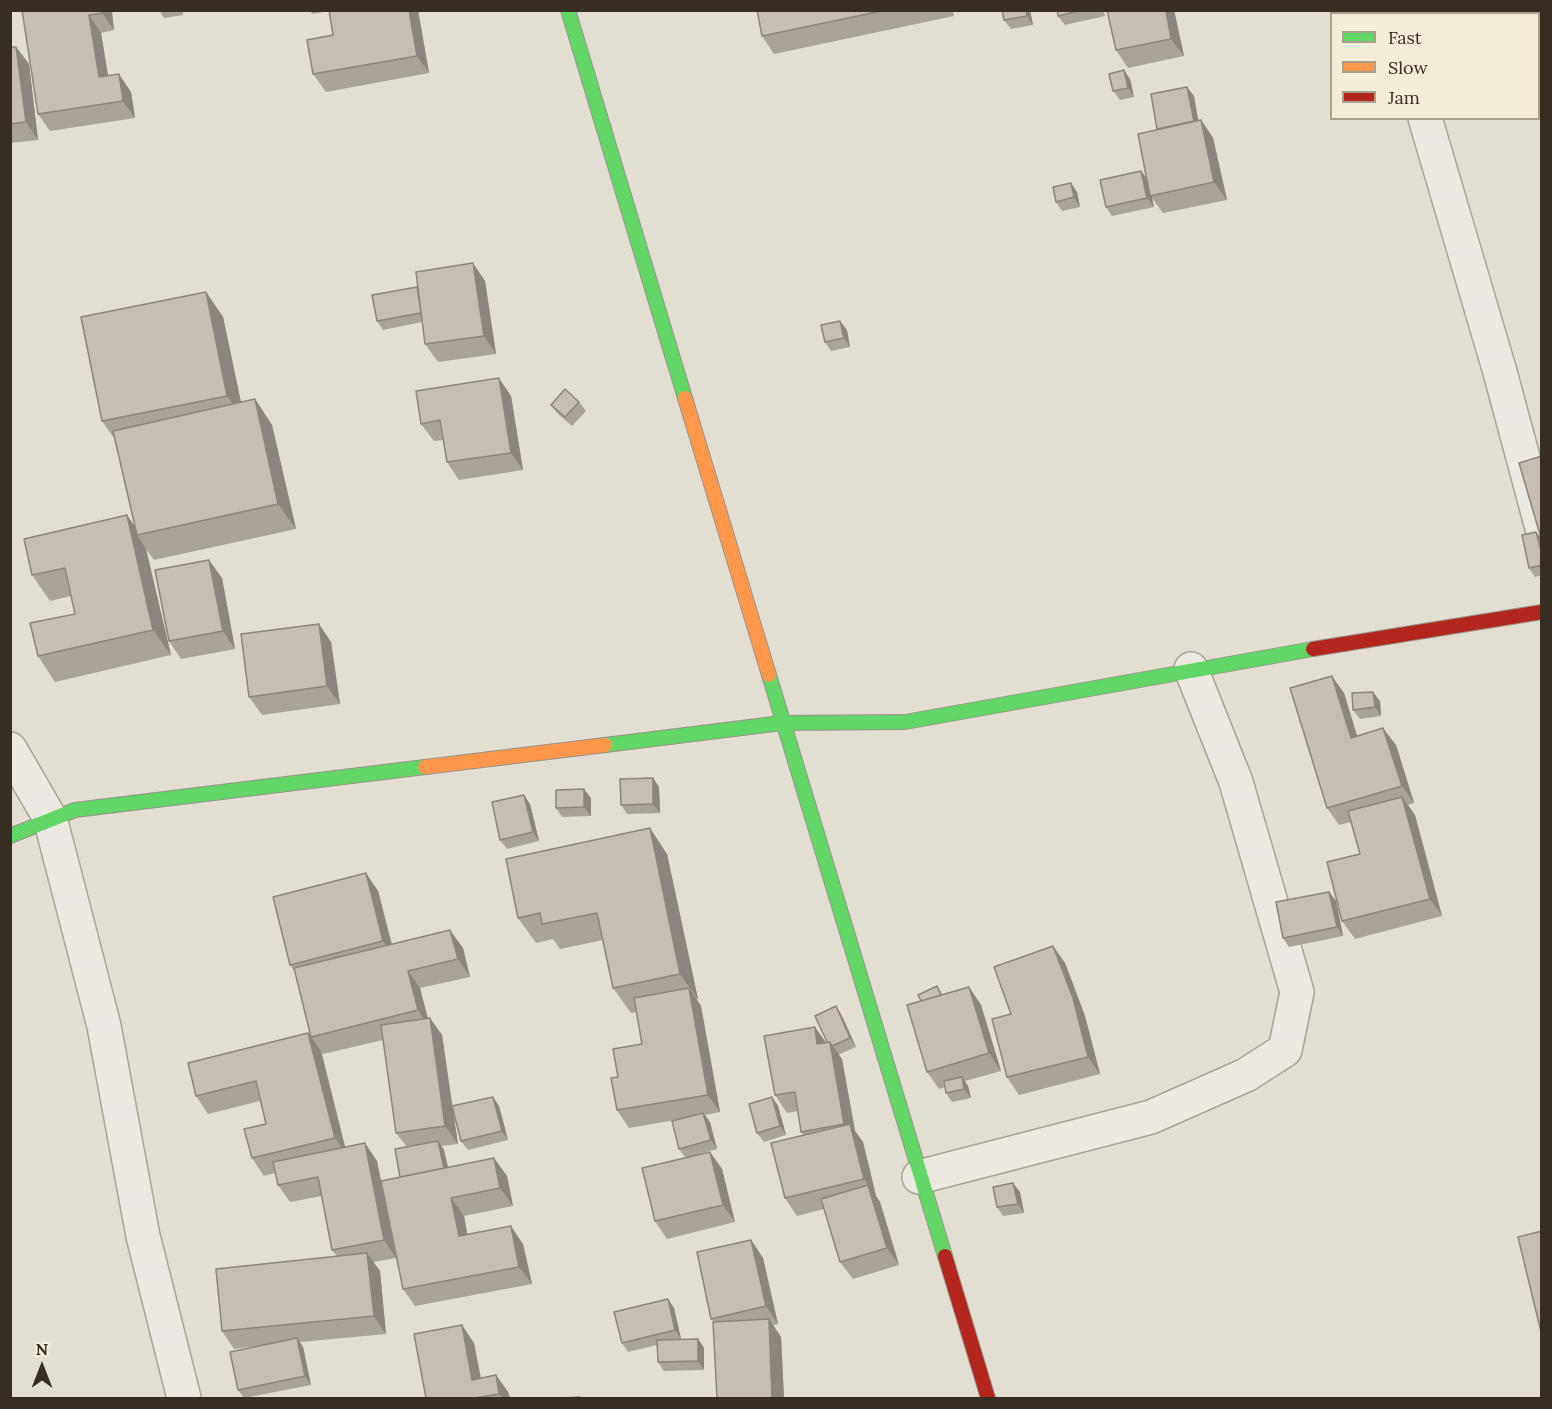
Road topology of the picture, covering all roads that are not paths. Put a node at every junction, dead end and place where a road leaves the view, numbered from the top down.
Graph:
1 (568, 10) edge
2 (1426, 120) edge
3 (1542, 528) edge
4 (1542, 612) edge
5 (1191, 669) junction
6 (782, 723) junction
7 (10, 749) edge
8 (50, 818) junction
9 (10, 836) edge
10 (919, 1178) junction
11 (184, 1398) edge
12 (988, 1398) edge

1 - 6 street
2 - 3 street
4 - 5 street
5 - 6 street
5 - 10 street
6 - 8 street
6 - 10 street
7 - 8 street
8 - 9 street
8 - 11 street
10 - 12 street

